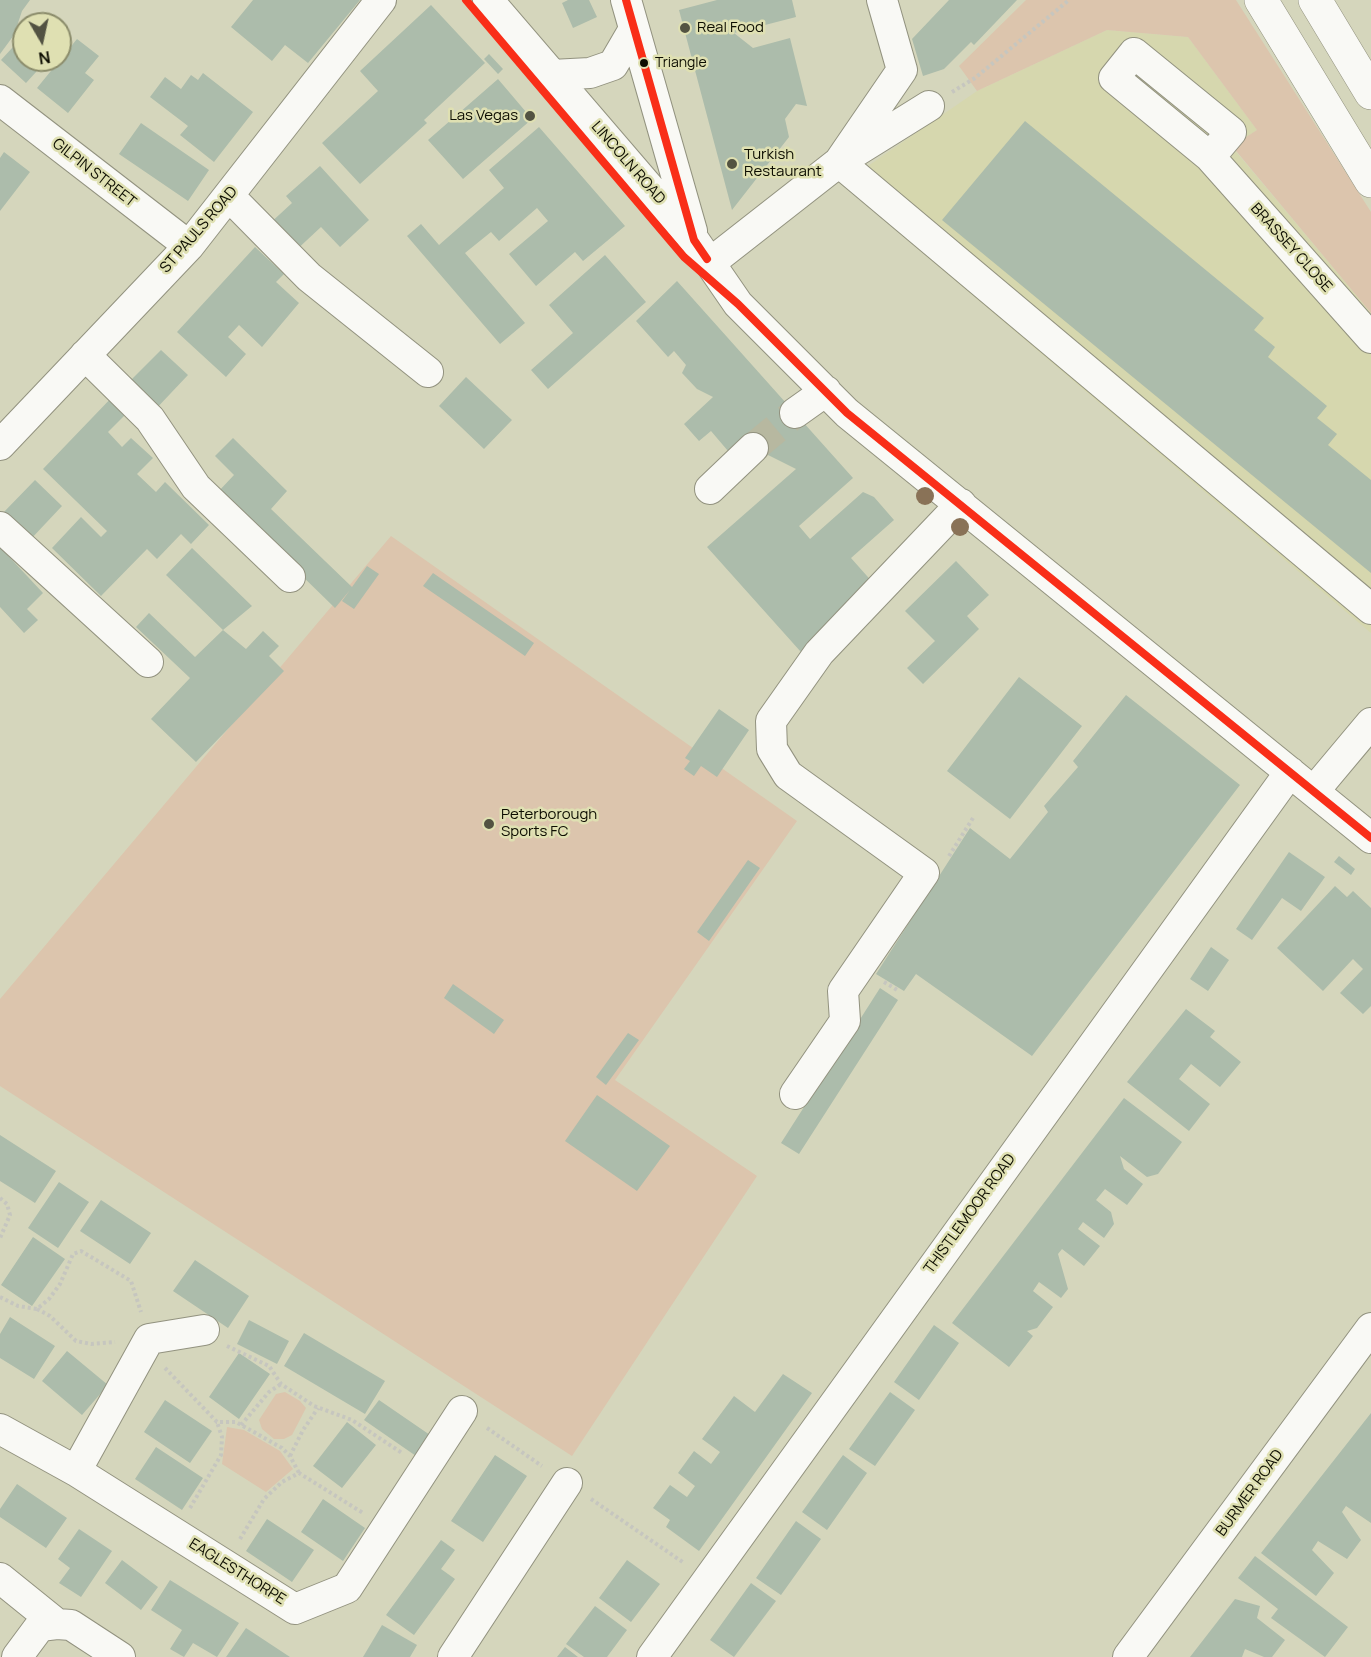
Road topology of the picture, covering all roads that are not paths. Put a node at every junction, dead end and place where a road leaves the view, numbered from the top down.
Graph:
1 (381, 0) edge
2 (466, 0) edge
3 (488, 0) edge
4 (626, 0) edge
5 (882, 0) edge
6 (1261, 0) edge
7 (1315, 0) edge
8 (634, 29) junction
9 (552, 75) junction
10 (1371, 93) edge
11 (0, 100) edge
12 (929, 106) road end
13 (1210, 157) dead end
14 (839, 162) junction
15 (1371, 181) edge
16 (230, 196) junction
17 (189, 246) junction
18 (702, 251) junction
19 (738, 304) junction
20 (1371, 338) edge
21 (85, 355) junction
22 (428, 372) dead end
23 (826, 391) junction
24 (795, 413) tunnel mouth
25 (0, 445) edge
26 (753, 448) tunnel mouth
27 (710, 489) dead end
28 (961, 504) junction
29 (0, 527) edge
30 (290, 577) dead end
31 (1371, 609) edge
32 (148, 662) dead end
33 (1371, 723) edge
34 (1290, 772) junction
35 (1314, 791) junction
36 (1371, 838) edge
37 (795, 1094) dead end
38 (1371, 1328) edge
39 (204, 1330) road end
40 (462, 1411) road end
41 (0, 1429) edge
42 (76, 1471) junction
43 (567, 1483) road end
44 (0, 1578) edge
45 (57, 1624) junction
46 (17, 1657) edge
47 (120, 1657) edge
48 (453, 1657) edge
49 (652, 1657) edge
50 (1128, 1657) edge

1 - 16 street, ST PAULS ROAD
2 - 19 street
3 - 9 street, LINCOLN ROAD
4 - 8 street
5 - 14 street
6 - 15 main road
7 - 10 main road
8 - 9 street
8 - 18 street
9 - 18 street, LINCOLN ROAD
11 - 17 street, GILPIN STREET
12 - 14 street
13 - 20 street, BRASSEY CLOSE
14 - 18 street
14 - 31 street
16 - 17 street, ST PAULS ROAD
16 - 22 street
17 - 21 street, ST PAULS ROAD
18 - 19 street, LINCOLN ROAD
19 - 23 street, LINCOLN ROAD
21 - 25 street, ST PAULS ROAD
21 - 30 street
23 - 24 street
23 - 28 street, LINCOLN ROAD
26 - 27 street
28 - 34 street, LINCOLN ROAD
28 - 37 street
29 - 32 street
33 - 35 street
34 - 35 street, LINCOLN ROAD
34 - 49 street, THISTLEMOOR ROAD
35 - 36 street, LINCOLN ROAD
38 - 50 street, BURMER ROAD
39 - 42 street
40 - 42 street, EAGLESTHORPE
41 - 42 street, EAGLESTHORPE
43 - 48 street
44 - 45 street
45 - 46 street
45 - 47 street

